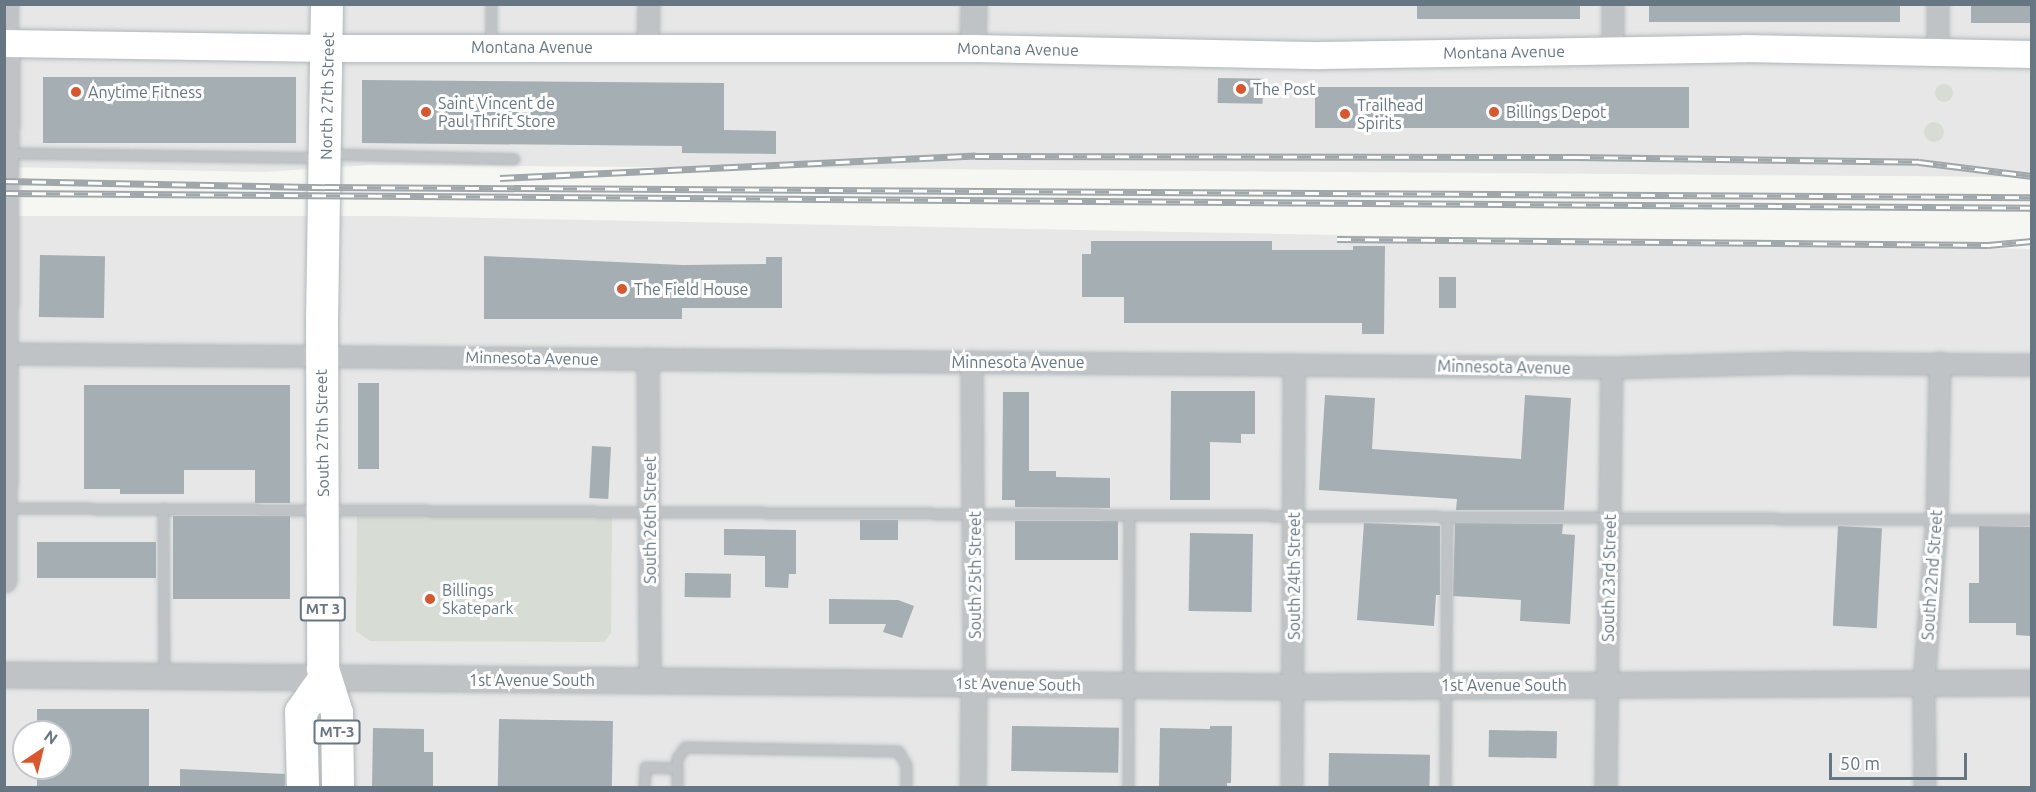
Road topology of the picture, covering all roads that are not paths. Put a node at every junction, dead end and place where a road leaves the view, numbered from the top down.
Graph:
1 (8, 4) edge
2 (327, 4) edge
3 (491, 4) edge
4 (649, 4) edge
5 (974, 4) edge
6 (1613, 4) edge
7 (1938, 4) edge
8 (6, 43) edge
9 (491, 46) junction
10 (648, 46) junction
11 (328, 48) junction
12 (973, 48) junction
13 (1613, 51) junction
14 (1938, 54) junction
15 (2031, 54) edge
16 (6, 153) edge
17 (514, 159) dead end
18 (326, 166) junction
19 (5, 354) edge
20 (322, 357) junction
21 (648, 359) junction
22 (972, 362) junction
23 (1940, 363) junction
24 (1294, 365) junction
25 (2031, 365) edge
26 (1612, 368) junction
27 (5, 508) edge
28 (163, 508) junction
29 (323, 510) junction
30 (651, 512) junction
31 (975, 514) junction
32 (1129, 515) junction
33 (1295, 516) junction
34 (1447, 517) junction
35 (1611, 518) junction
36 (1937, 520) junction
37 (2031, 520) edge
38 (4, 580) edge
39 (4, 675) edge
40 (164, 678) junction
41 (324, 679) junction
42 (650, 680) junction
43 (2031, 682) edge
44 (974, 684) junction
45 (1606, 684) junction
46 (1924, 684) junction
47 (1128, 685) junction
48 (1446, 686) junction
49 (1293, 687) junction
50 (677, 768) junction
51 (303, 788) edge
52 (338, 788) edge
53 (644, 788) edge
54 (677, 788) edge
55 (906, 788) edge
56 (973, 788) edge
57 (1128, 788) edge
58 (1292, 788) edge
59 (1445, 788) edge
60 (1606, 788) edge
61 (1925, 788) edge

1 - 8 street
2 - 11 main road, North 27th Street / MT 3
3 - 9 lane
4 - 10 street
5 - 12 street
6 - 13 street
7 - 14 street
8 - 11 main road, Montana Avenue
8 - 16 street
9 - 10 main road, Montana Avenue
9 - 11 main road, Montana Avenue
10 - 12 main road, Montana Avenue
11 - 18 main road, North 27th Street / MT 3
12 - 13 main road, Montana Avenue
13 - 14 main road, Montana Avenue
14 - 15 main road, Montana Avenue
16 - 18 lane
16 - 19 street
17 - 18 lane
18 - 20 main road, South 27th Street / MT 3
19 - 20 street, Minnesota Avenue
19 - 27 street
20 - 21 street, Minnesota Avenue
20 - 29 main road, South 27th Street / MT 3
21 - 22 street, Minnesota Avenue
21 - 30 street, South 26th Street
22 - 24 street, Minnesota Avenue
22 - 31 street, South 25th Street
23 - 25 street, Minnesota Avenue
23 - 26 street, Minnesota Avenue
23 - 36 street, South 22nd Street
24 - 26 street, Minnesota Avenue
24 - 33 street, South 24th Street
26 - 35 street, South 23rd Street
27 - 28 lane
27 - 38 street
28 - 29 lane
28 - 40 lane
29 - 30 lane
29 - 41 main road, South 27th Street / MT 3
30 - 31 lane
30 - 42 street, South 26th Street
31 - 32 lane
31 - 44 street, South 25th Street
32 - 33 lane
32 - 47 lane
33 - 34 lane
33 - 49 street, South 24th Street
34 - 35 lane
34 - 48 lane
35 - 36 lane
35 - 45 street, South 23rd Street
36 - 37 lane
36 - 46 street, South 22nd Street
39 - 40 street, 1st Avenue South
40 - 41 street, 1st Avenue South
41 - 42 street, 1st Avenue South
41 - 51 main road
41 - 52 main road, South 27th Street / MT-3
42 - 44 street, 1st Avenue South
43 - 46 street, 1st Avenue South
44 - 47 street, 1st Avenue South
44 - 56 street, South 25th Street
45 - 46 street, 1st Avenue South
45 - 48 street, 1st Avenue South
45 - 60 street, South 23rd Street
46 - 61 street, South 22nd Street
47 - 49 street, 1st Avenue South
47 - 57 lane
48 - 49 street, 1st Avenue South
48 - 59 lane
49 - 58 street, South 24th Street
50 - 53 lane
50 - 54 lane
50 - 55 lane

